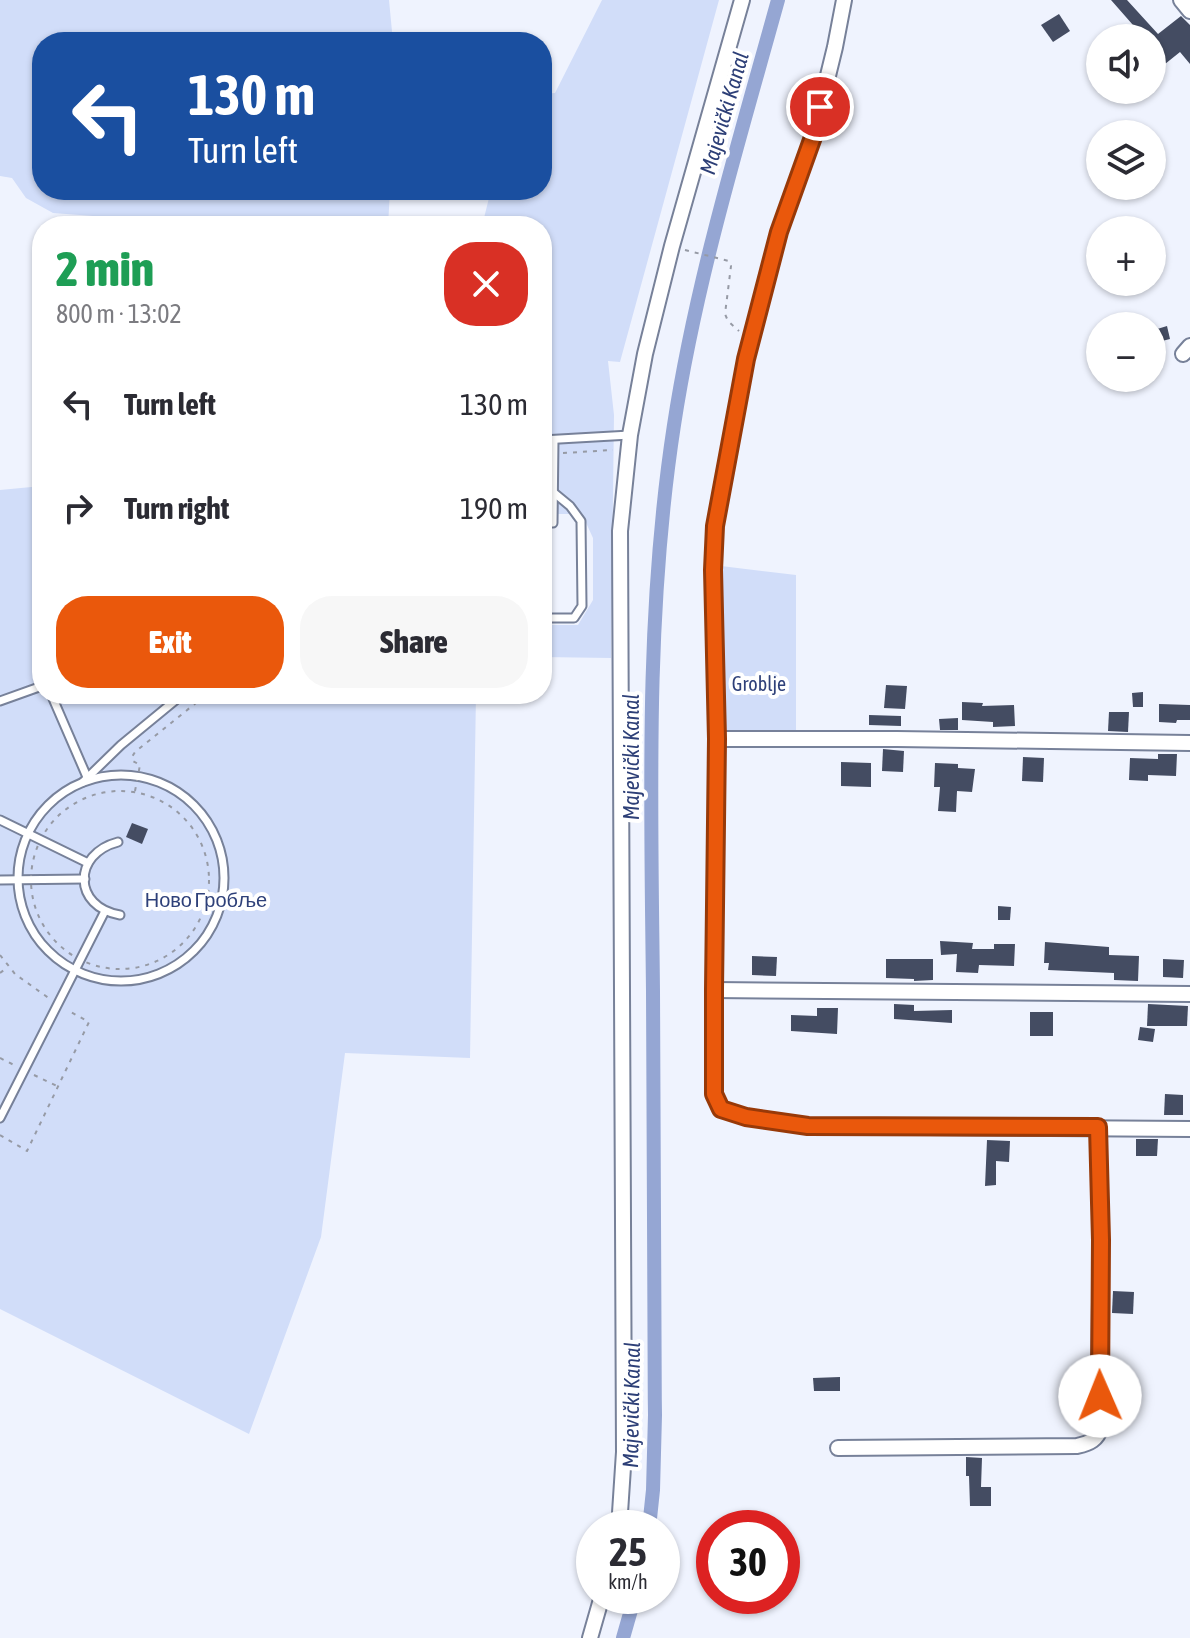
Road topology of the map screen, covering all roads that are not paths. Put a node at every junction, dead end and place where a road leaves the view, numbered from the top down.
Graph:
1 (742, 0) edge
2 (844, 0) edge
3 (1181, 0) edge
4 (1190, 11) edge
5 (554, 440) joint
6 (629, 443) junction
7 (553, 492) junction
8 (552, 523) edge
9 (552, 618) edge
10 (32, 690) edge
11 (0, 701) edge
12 (55, 704) edge
13 (171, 704) edge
14 (717, 739) junction
15 (1190, 743) edge
16 (84, 780) junction
17 (0, 820) edge
18 (28, 833) junction
19 (118, 842) dead end
20 (88, 863) junction
21 (85, 879) junction
22 (0, 880) edge
23 (18, 880) junction
24 (105, 911) junction
25 (120, 915) dead end
26 (75, 971) junction
27 (714, 990) junction
28 (1190, 994) edge
29 (0, 1118) edge
30 (1098, 1127) junction
31 (1190, 1129) edge
32 (838, 1448) dead end
33 (621, 1510) edge
34 (597, 1614) edge
35 (590, 1638) edge

1 - 6 street
2 - 14 street
3 - 4 street
5 - 6 lane
5 - 7 lane
6 - 33 street
7 - 8 lane
7 - 9 lane
10 - 11 lane
12 - 16 lane
13 - 16 lane
14 - 15 street
14 - 27 street
16 - 18 lane
16 - 26 lane
17 - 18 lane
18 - 20 lane
18 - 23 lane
19 - 20 lane
20 - 21 lane
21 - 23 lane
21 - 24 lane
22 - 23 lane
23 - 26 lane
24 - 25 lane
24 - 26 lane
26 - 29 lane
27 - 28 street
27 - 30 street
30 - 31 street
30 - 32 street
34 - 35 street

